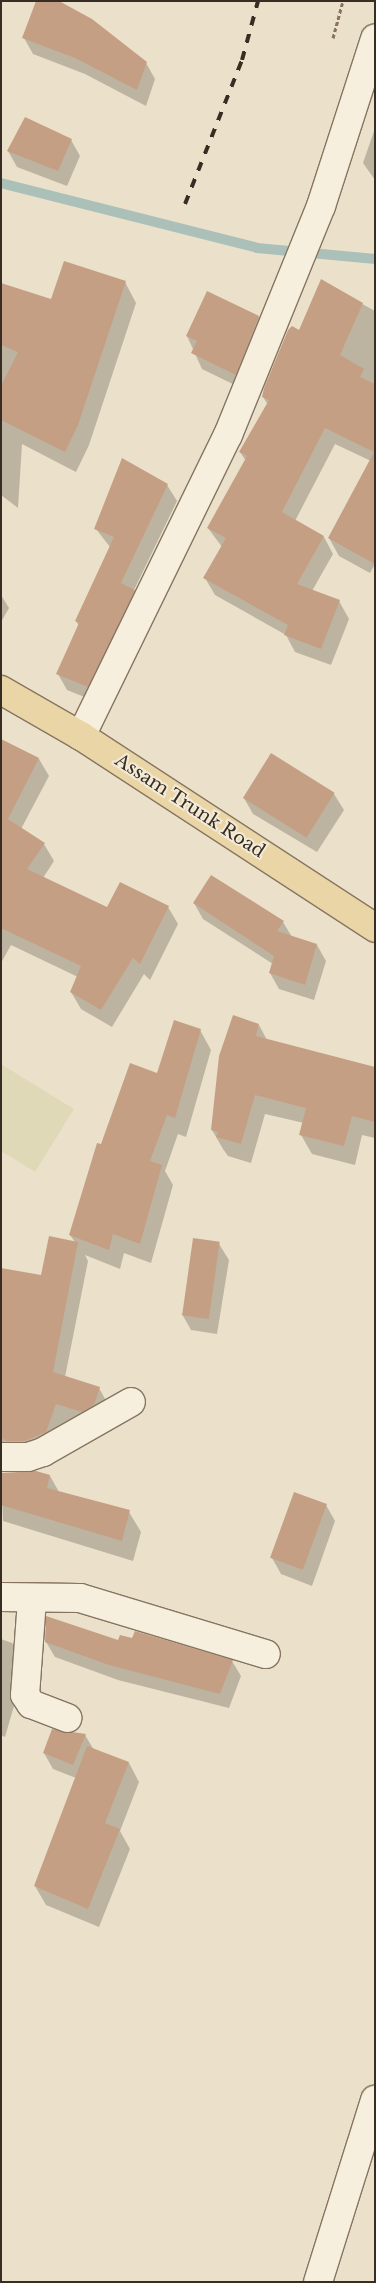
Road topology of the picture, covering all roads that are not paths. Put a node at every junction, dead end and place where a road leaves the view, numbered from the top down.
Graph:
1 (375, 39) edge
2 (1, 690) edge
3 (81, 736) junction
4 (375, 928) edge
5 (131, 1402) dead end
6 (1, 1457) edge
7 (1, 1597) edge
8 (32, 1600) junction
9 (266, 1654) dead end
10 (67, 1718) dead end
11 (375, 2100) edge
12 (318, 2282) edge

1 - 3 street
2 - 3 main road, Assam Trunk Road
3 - 4 main road, Assam Trunk Road
5 - 6 street
7 - 8 street
8 - 9 street
8 - 10 street
11 - 12 street

